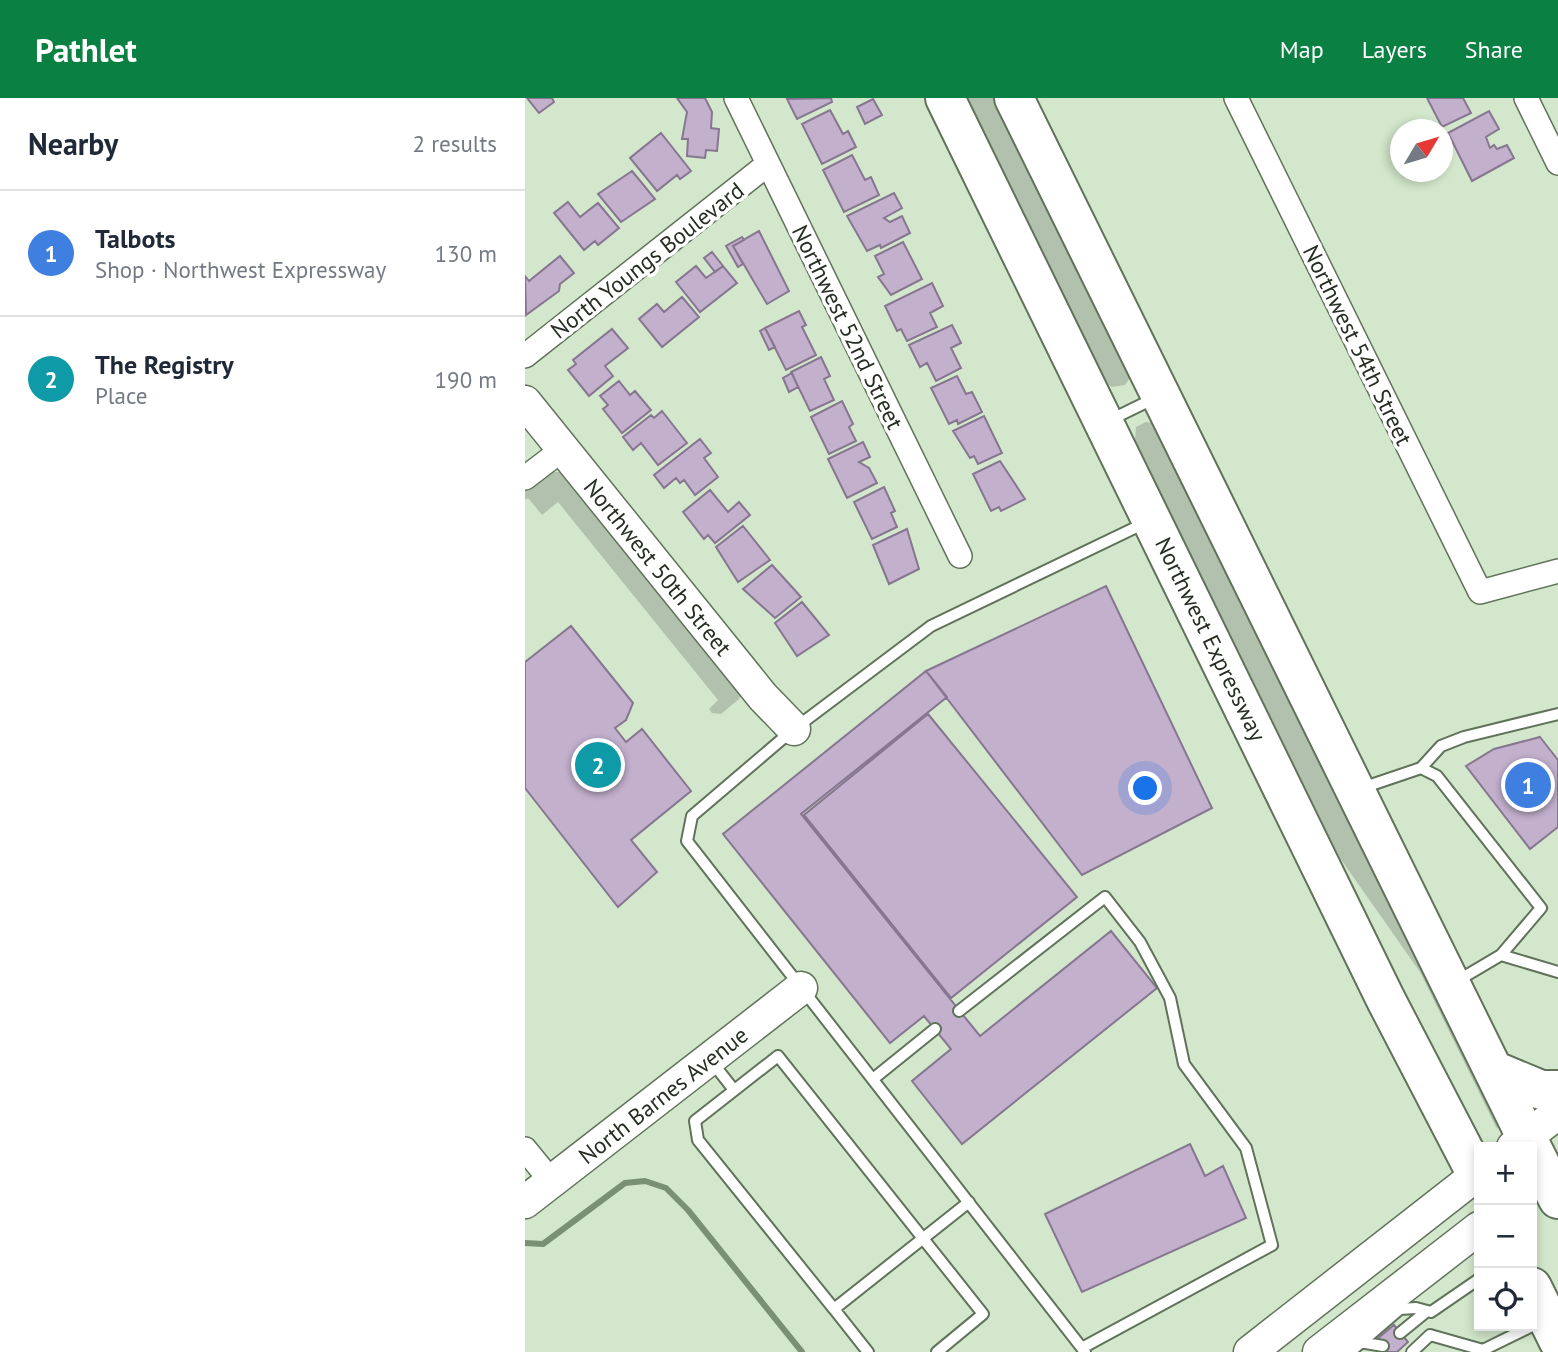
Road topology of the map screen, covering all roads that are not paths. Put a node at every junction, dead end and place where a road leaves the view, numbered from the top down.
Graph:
1 (736, 98) edge
2 (945, 98) edge
3 (1014, 98) edge
4 (1236, 98) edge
5 (1526, 98) edge
6 (1558, 163) edge
7 (768, 164) junction
8 (525, 356) edge
9 (1161, 395) junction
10 (525, 402) edge
11 (1104, 423) junction
12 (563, 449) junction
13 (525, 478) edge
14 (1152, 520) junction
15 (960, 556) dead end
16 (1558, 571) edge
17 (1558, 714) edge
18 (794, 729) junction
19 (1421, 768) junction
20 (1356, 790) junction
21 (1501, 955) junction
22 (1558, 972) edge
23 (1451, 984) junction
24 (801, 988) junction
25 (959, 1011) dead end
26 (935, 1030) dead end
27 (709, 1059) junction
28 (1493, 1070) junction
29 (873, 1079) junction
30 (734, 1090) junction
31 (1558, 1090) edge
32 (1558, 1112) edge
33 (1527, 1142) edge
34 (525, 1149) edge
35 (1537, 1163) edge
36 (1474, 1167) edge
37 (1474, 1180) edge
38 (551, 1181) junction
39 (525, 1202) edge
40 (969, 1202) junction
41 (1474, 1232) edge
42 (923, 1241) junction
43 (1474, 1283) edge
44 (834, 1309) junction
45 (1427, 1311) junction
46 (1546, 1315) edge
47 (1400, 1333) dead end
48 (1360, 1342) junction
49 (1383, 1346) dead end
50 (1084, 1350) edge
51 (1415, 1351) edge
52 (1482, 1351) edge
53 (868, 1352) edge
54 (937, 1352) edge
55 (1250, 1352) edge
56 (1319, 1352) edge
57 (1350, 1352) edge

1 - 7 street, Northwest 52nd Street
2 - 11 highway, Northwest Expressway
3 - 9 highway
4 - 16 street, Northwest 54th Street
5 - 6 street
7 - 8 street, North Youngs Boulevard
7 - 15 street, Northwest 52nd Street
9 - 11 lane
9 - 20 highway
10 - 12 street, Northwest 50th Street
11 - 14 highway, Northwest Expressway
12 - 13 street
12 - 18 street, Northwest 50th Street
14 - 18 lane
14 - 36 highway, Northwest Expressway
17 - 19 lane
18 - 24 lane
19 - 20 lane
19 - 21 lane
20 - 23 highway
21 - 22 lane
21 - 23 lane
23 - 28 highway
24 - 27 street, North Barnes Avenue
24 - 29 lane
25 - 50 lane
26 - 29 lane
27 - 30 lane
27 - 38 street, North Barnes Avenue
28 - 31 highway
28 - 33 highway
29 - 40 lane
30 - 42 lane
30 - 44 lane
32 - 35 street
34 - 38 street
37 - 55 street
38 - 39 street, North Barnes Avenue
40 - 42 lane
40 - 50 lane
41 - 56 street
42 - 44 lane
42 - 54 lane
43 - 45 lane
44 - 53 lane
45 - 47 lane
45 - 48 lane
46 - 52 lane
48 - 49 lane
48 - 57 lane
51 - 52 lane

